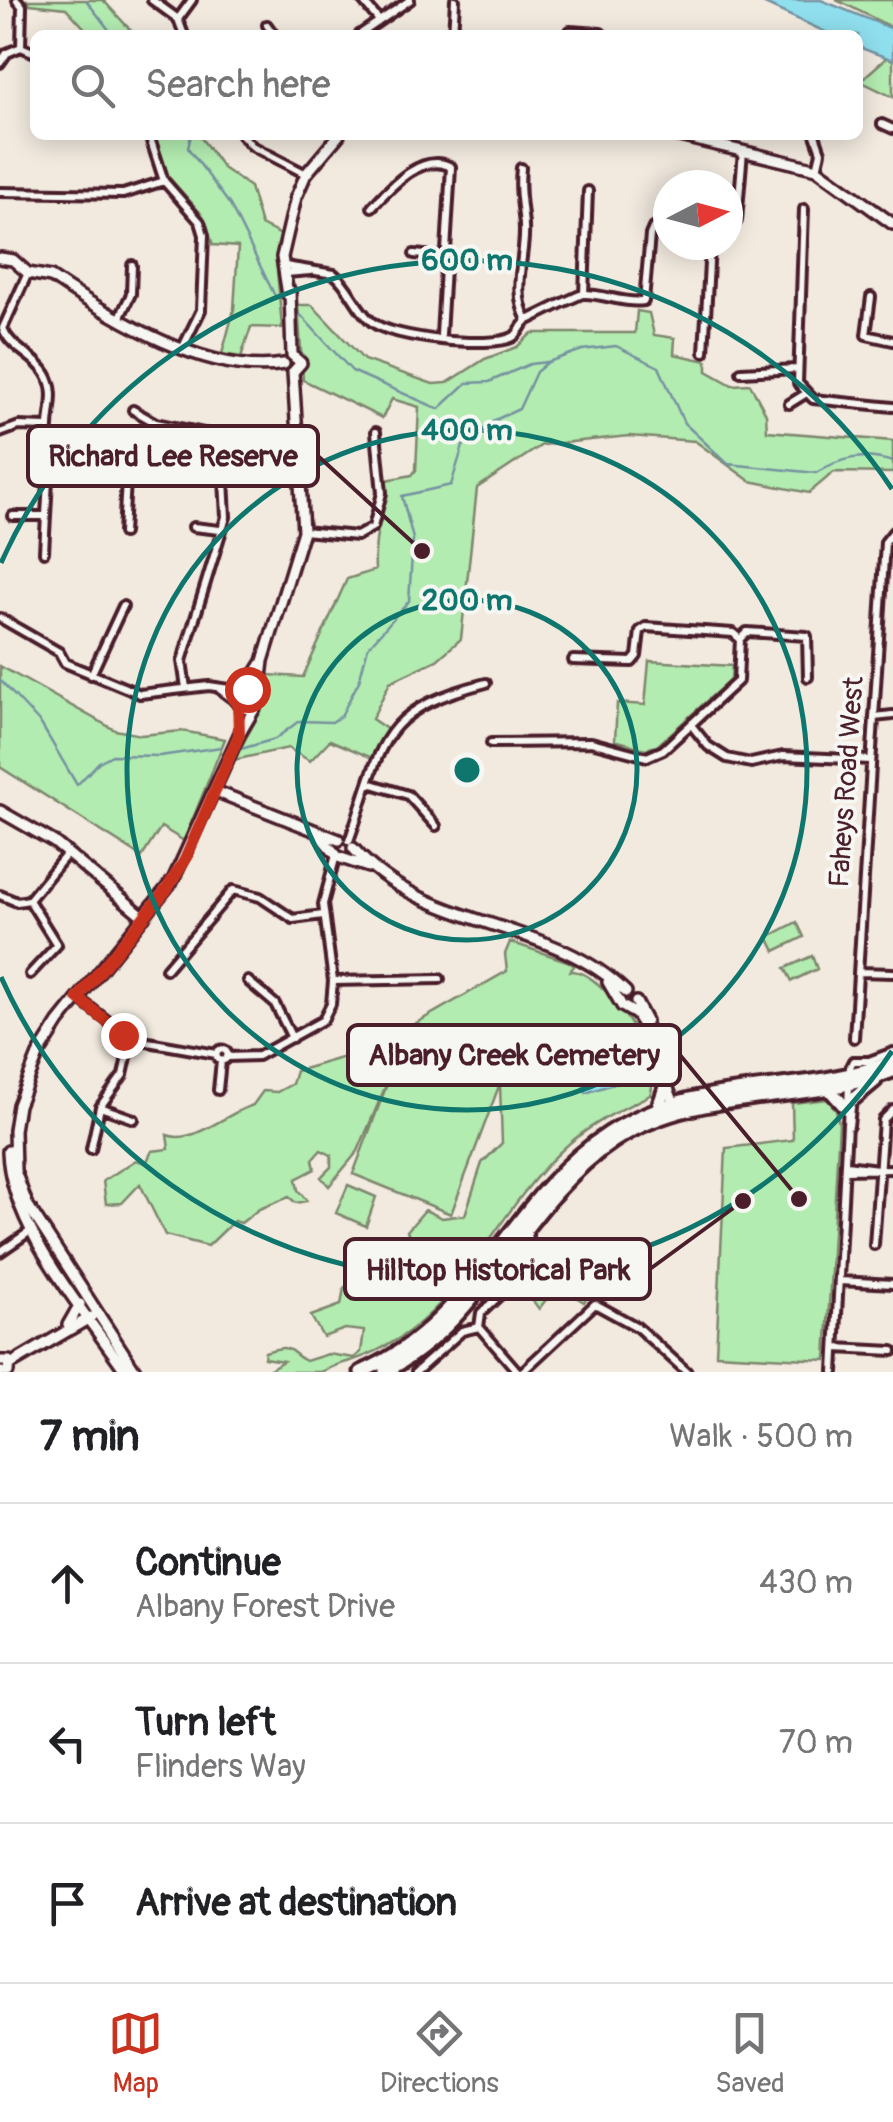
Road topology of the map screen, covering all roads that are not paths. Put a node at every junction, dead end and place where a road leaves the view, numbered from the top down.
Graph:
1 (16, 0) edge
2 (152, 0) edge
3 (192, 0) edge
4 (362, 0) edge
5 (410, 0) edge
6 (455, 0) edge
7 (178, 19) junction
8 (377, 19) junction
9 (267, 25) dead end
10 (182, 30) edge
11 (270, 30) edge
12 (365, 30) edge
13 (454, 30) edge
14 (21, 47) junction
15 (30, 51) edge
16 (0, 63) edge
17 (882, 124) dead end
18 (893, 129) edge
19 (151, 140) edge
20 (247, 140) edge
21 (336, 140) edge
22 (696, 140) edge
23 (817, 140) edge
24 (743, 151) junction
25 (456, 160) dead end
26 (450, 167) junction
27 (521, 168) dead end
28 (817, 169) junction
29 (741, 170) edge
30 (306, 174) junction
31 (164, 181) junction
32 (588, 191) dead end
33 (0, 192) edge
34 (372, 207) dead end
35 (804, 209) dead end
36 (893, 224) edge
37 (653, 228) edge
38 (414, 254) dead end
39 (444, 257) junction
40 (0, 258) edge
41 (709, 260) edge
42 (132, 265) dead end
43 (288, 269) junction
44 (28, 273) junction
45 (584, 294) junction
46 (871, 297) dead end
47 (120, 316) junction
48 (527, 320) junction
49 (2, 332) edge
50 (441, 335) junction
51 (893, 340) edge
52 (183, 347) junction
53 (704, 352) dead end
54 (292, 355) junction
55 (284, 364) junction
56 (796, 369) junction
57 (293, 372) junction
58 (742, 372) dead end
59 (804, 394) junction
60 (790, 404) dead end
61 (893, 406) edge
62 (134, 410) dead end
63 (153, 422) junction
64 (46, 427) junction
65 (0, 432) edge
66 (376, 432) dead end
67 (12, 516) dead end
68 (44, 516) junction
69 (194, 527) dead end
70 (220, 530) junction
71 (302, 531) junction
72 (893, 532) edge
73 (123, 533) dead end
74 (44, 552) dead end
75 (123, 606) dead end
76 (0, 618) edge
77 (740, 640) junction
78 (572, 660) dead end
79 (263, 661) junction
80 (90, 675) junction
81 (808, 677) dead end
82 (486, 683) dead end
83 (186, 688) junction
84 (217, 688) junction
85 (244, 690) junction
86 (258, 696) junction
87 (240, 705) junction
88 (254, 709) junction
89 (874, 714) junction
90 (893, 714) edge
91 (692, 726) junction
92 (239, 735) junction
93 (492, 743) dead end
94 (872, 760) junction
95 (369, 783) junction
96 (215, 791) junction
97 (0, 811) edge
98 (436, 826) dead end
99 (343, 849) junction
100 (66, 855) junction
101 (0, 896) edge
102 (29, 900) junction
103 (323, 916) junction
104 (144, 917) junction
105 (166, 969) dead end
106 (858, 972) junction
107 (30, 974) dead end
108 (893, 974) edge
109 (440, 979) dead end
110 (248, 981) dead end
111 (333, 981) junction
112 (78, 998) junction
113 (292, 1038) junction
114 (854, 1038) dead end
115 (131, 1039) junction
116 (893, 1052) edge
117 (222, 1057) junction
118 (893, 1060) edge
119 (893, 1071) edge
120 (878, 1077) junction
121 (851, 1080) junction
122 (670, 1083) junction
123 (829, 1089) junction
124 (218, 1090) dead end
125 (693, 1096) junction
126 (849, 1104) junction
127 (678, 1105) junction
128 (100, 1107) junction
129 (658, 1108) junction
130 (893, 1110) edge
131 (134, 1120) dead end
132 (91, 1149) dead end
133 (845, 1168) junction
134 (893, 1169) edge
135 (879, 1170) junction
136 (36, 1228) junction
137 (526, 1230) junction
138 (874, 1244) dead end
139 (506, 1249) junction
140 (0, 1252) edge
141 (522, 1262) junction
142 (840, 1281) junction
143 (893, 1284) edge
144 (90, 1311) junction
145 (479, 1327) junction
146 (66, 1328) junction
147 (836, 1348) junction
148 (893, 1351) edge
149 (3, 1365) edge
150 (126, 1372) edge
151 (136, 1372) edge
152 (360, 1372) edge
153 (385, 1372) edge
154 (416, 1372) edge
155 (520, 1372) edge
156 (686, 1372) edge
157 (834, 1372) edge

1 - 14 street
2 - 7 street
3 - 7 street
4 - 8 street
5 - 8 street
6 - 13 street
7 - 10 street
8 - 12 street
9 - 11 street
14 - 15 street
14 - 16 street
17 - 18 street
19 - 31 street
20 - 30 street
21 - 30 street
22 - 24 street
23 - 28 street
24 - 28 street
24 - 29 street
25 - 26 street
26 - 34 street
26 - 39 street
27 - 48 street
28 - 36 street
30 - 43 street
31 - 33 street
31 - 52 street
32 - 45 street
35 - 56 street
37 - 45 street
38 - 39 street
39 - 50 street
40 - 44 street
41 - 53 street
42 - 47 street
43 - 50 street
43 - 54 street
44 - 47 street
44 - 49 street
45 - 48 street
46 - 51 street
47 - 52 street
48 - 50 street
49 - 64 street
52 - 55 street
54 - 55 street
54 - 57 street
55 - 57 street
56 - 58 street
56 - 59 street
57 - 71 street
59 - 60 street
59 - 61 street
62 - 63 street
63 - 70 street
63 - 73 street
64 - 65 street
64 - 68 street
66 - 71 street
67 - 68 street
68 - 74 street
69 - 70 street
70 - 83 street
71 - 79 street
72 - 89 street, Faheys Road West
75 - 80 street
76 - 80 street
77 - 78 street
77 - 81 street
77 - 91 street
79 - 85 street
79 - 86 street
80 - 83 street
82 - 95 street
83 - 84 street
84 - 85 street
84 - 87 street
85 - 86 street
85 - 87 street
86 - 88 street
87 - 88 street
87 - 92 street
88 - 92 street
89 - 90 street
89 - 94 street, Faheys Road West
91 - 93 street
91 - 94 street
92 - 96 street
94 - 106 street, Faheys Road West
95 - 98 street
95 - 99 street
96 - 99 street
96 - 104 street
97 - 100 street
99 - 103 street
99 - 122 street
100 - 102 street
100 - 104 street
101 - 102 street
102 - 107 street
103 - 105 street
103 - 111 street
104 - 112 street
106 - 108 street
106 - 114 street, Faheys Road West
109 - 111 street
110 - 113 street
111 - 113 street
112 - 115 street
112 - 136 street
113 - 117 street
115 - 117 street
115 - 128 street
116 - 121 street
117 - 124 street
118 - 121 highway
119 - 120 highway
120 - 121 highway
120 - 126 highway
121 - 123 highway
121 - 125 highway
121 - 126 street
122 - 125 highway
122 - 127 street
122 - 129 highway
123 - 126 highway
123 - 127 highway
125 - 127 highway
126 - 133 street
127 - 129 highway
127 - 137 highway
128 - 131 street
128 - 132 street
129 - 139 highway
130 - 135 street
133 - 135 street
133 - 142 street
134 - 135 street
135 - 138 street
136 - 140 street
136 - 144 street
137 - 139 highway
137 - 141 highway
139 - 141 street
139 - 152 highway
139 - 153 highway
141 - 145 street
142 - 143 street
142 - 147 street
144 - 146 street
144 - 146 street
144 - 150 street
144 - 151 street
145 - 154 street
145 - 155 street
146 - 149 street
147 - 148 street
147 - 157 street
155 - 156 street

